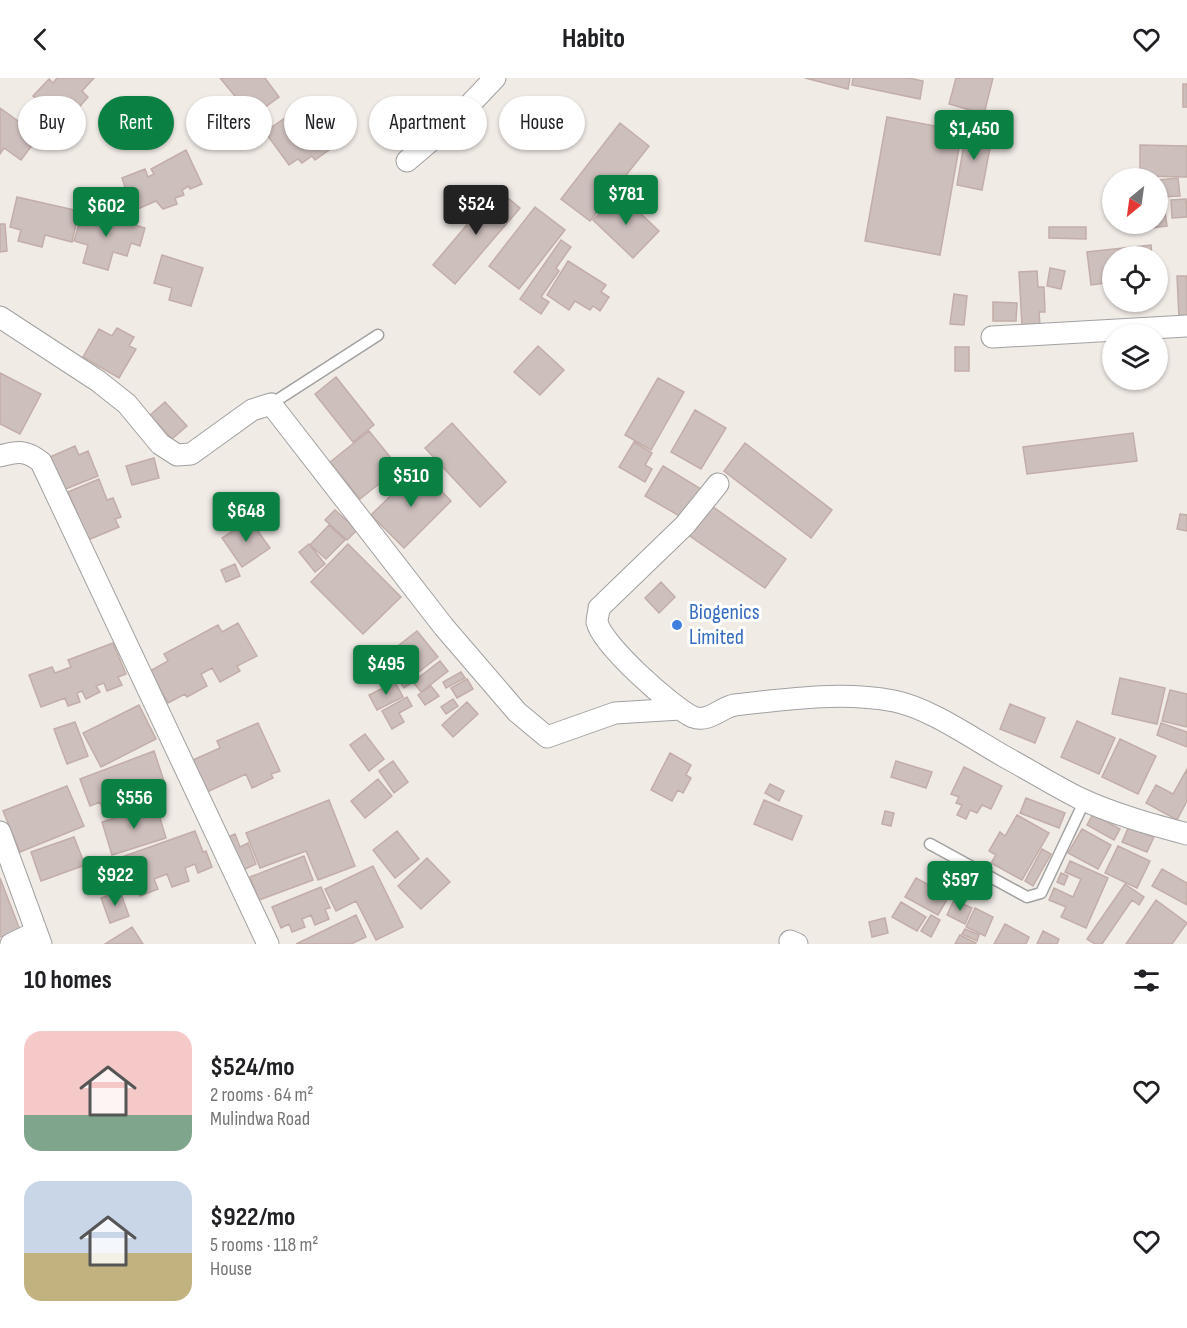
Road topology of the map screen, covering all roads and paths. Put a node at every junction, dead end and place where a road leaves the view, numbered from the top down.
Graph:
1 (495, 78) edge
2 (407, 161) dead end
3 (0, 317) edge
4 (1187, 326) edge
5 (378, 335) dead end
6 (992, 337) dead end
7 (271, 404) junction
8 (0, 456) edge
9 (718, 484) dead end
10 (680, 709) junction
11 (1085, 800) junction
12 (0, 832) edge
13 (1187, 834) edge
14 (930, 844) dead end
15 (38, 938) edge
16 (11, 944) edge
17 (268, 944) edge

1 - 2 street
3 - 7 street
4 - 6 street
5 - 7 lane
7 - 10 street
8 - 17 street
9 - 10 street
10 - 11 street
11 - 13 street
11 - 14 lane
12 - 15 street
15 - 16 street

